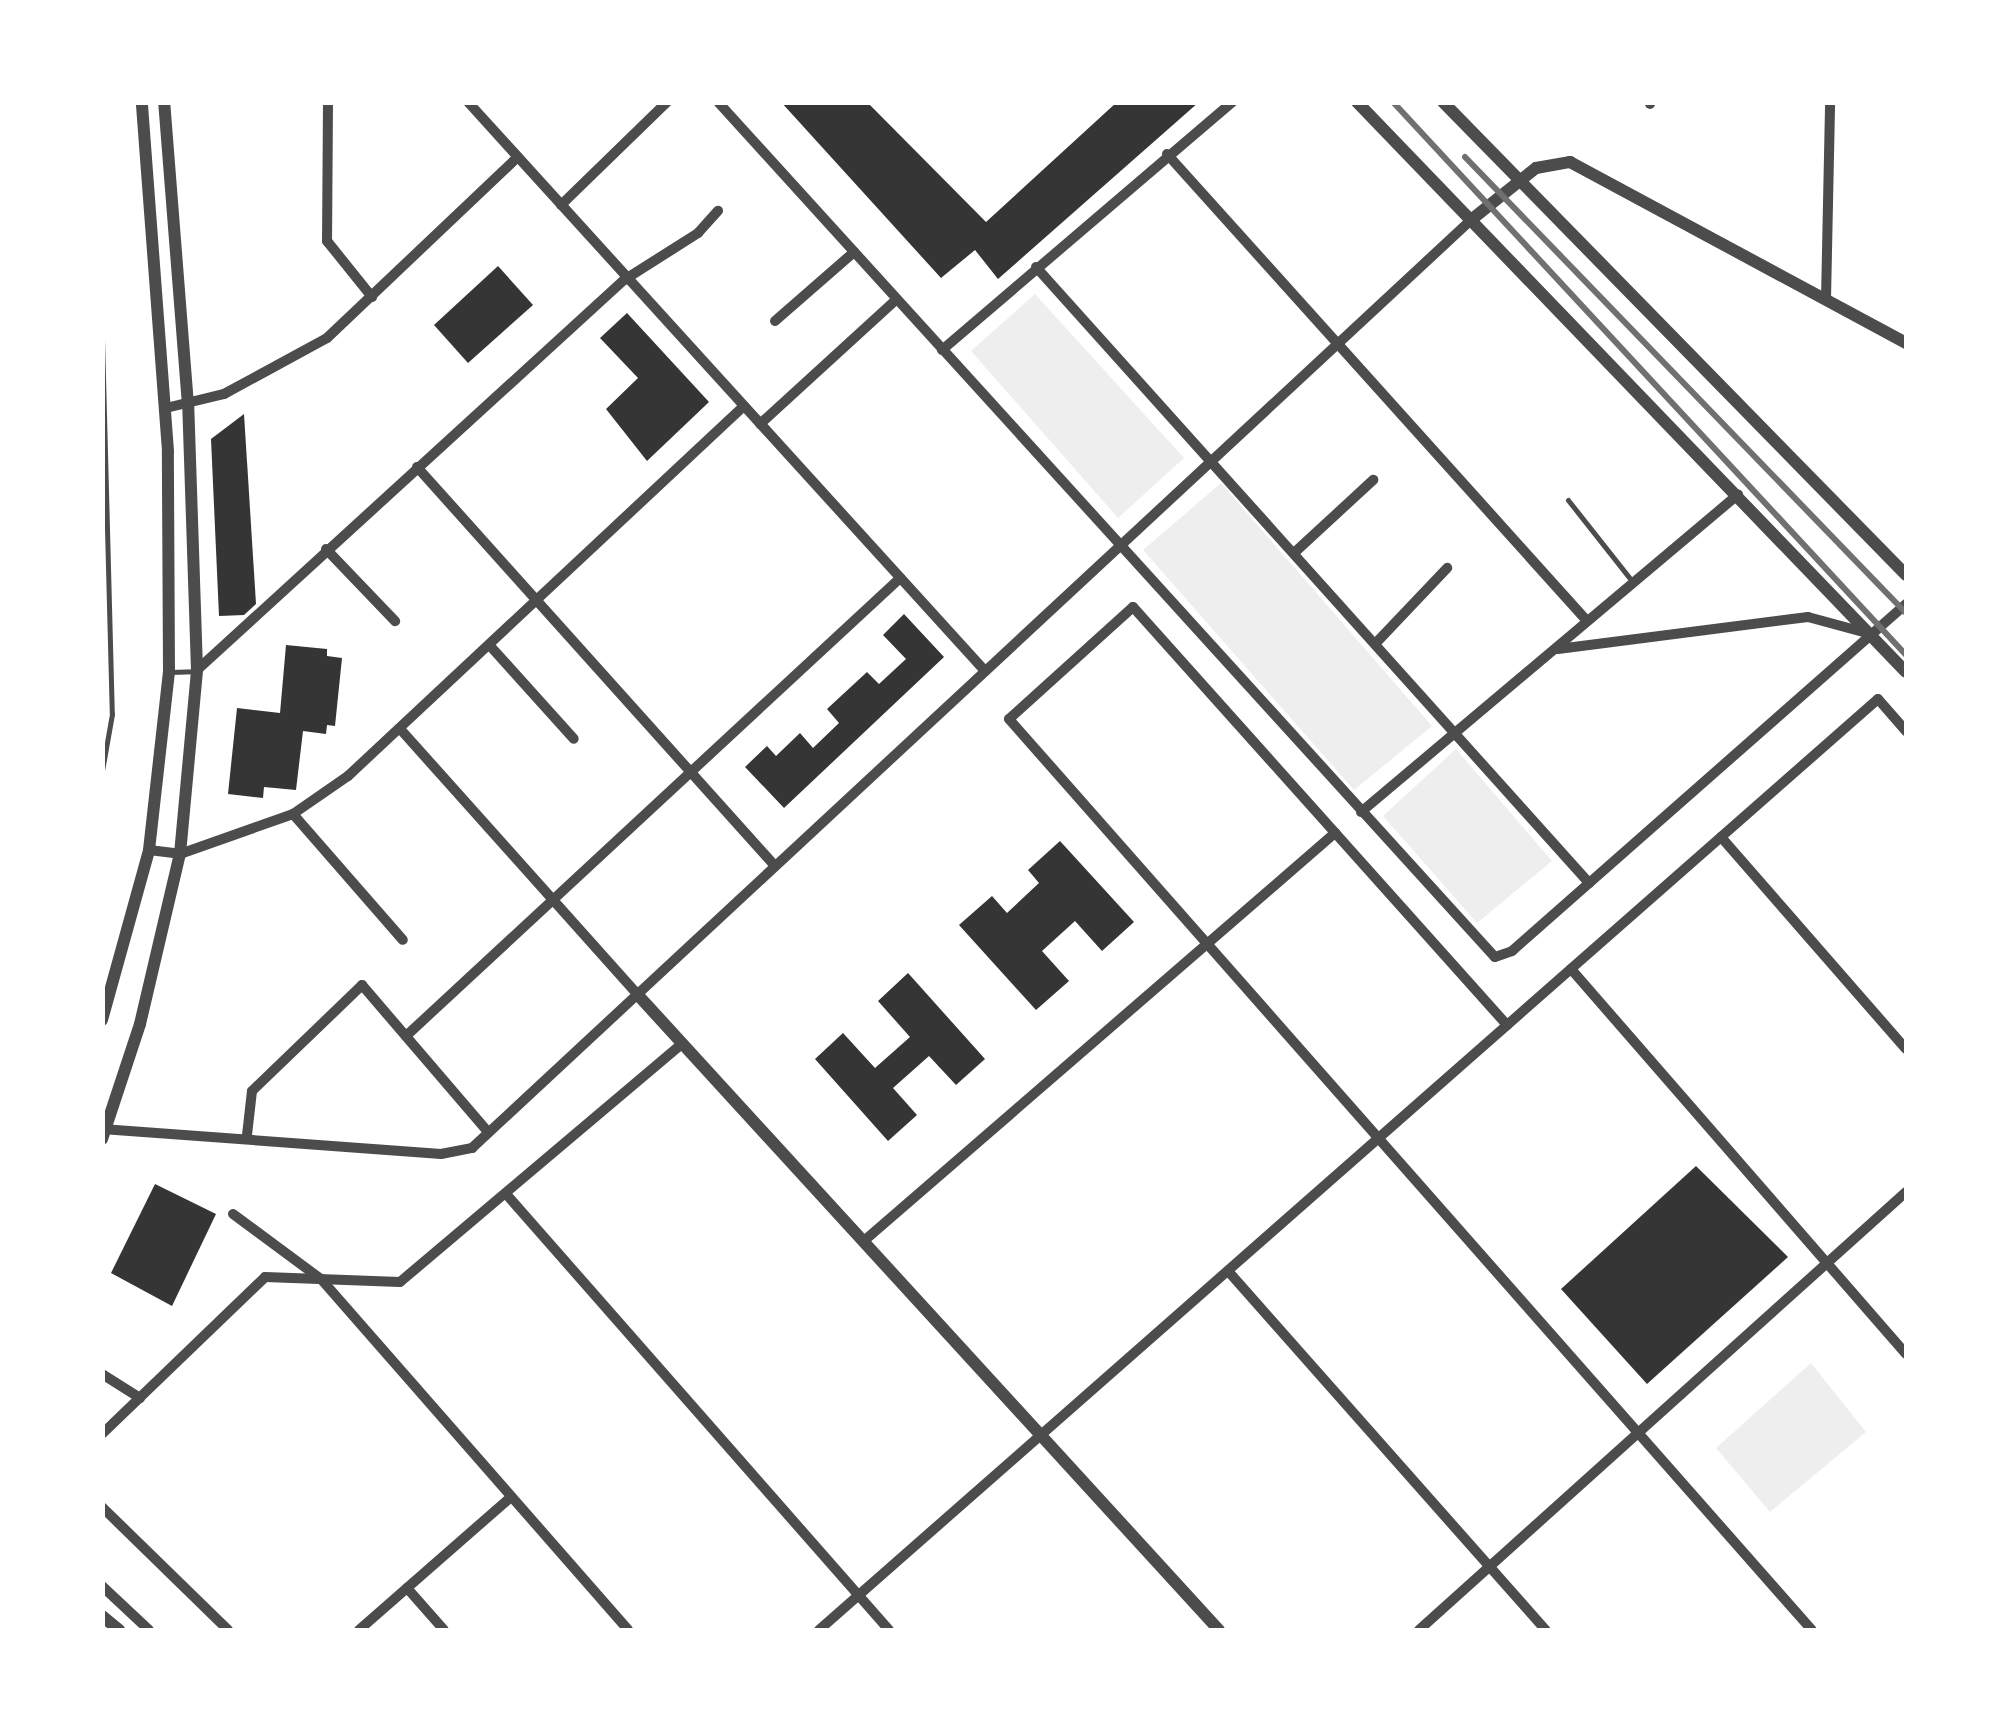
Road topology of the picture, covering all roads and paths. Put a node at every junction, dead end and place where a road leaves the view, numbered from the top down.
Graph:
1 (142, 102) edge
2 (164, 102) edge
3 (328, 102) edge
4 (468, 102) edge
5 (666, 102) edge
6 (718, 102) edge
7 (1232, 102) edge
8 (1357, 102) edge
9 (1443, 102) edge
10 (1830, 102) edge
11 (1166, 154) junction
12 (518, 157) junction
13 (1517, 184) junction
14 (562, 205) junction
15 (718, 211) dead end
16 (1471, 220) junction
17 (854, 252) junction
18 (1036, 267) junction
19 (624, 280) junction
20 (372, 297) junction
21 (896, 300) junction
22 (1826, 300) junction
23 (775, 322) dead end
24 (1906, 329) edge
25 (102, 338) edge
26 (1338, 341) junction
27 (1906, 342) edge
28 (942, 350) junction
29 (188, 405) junction
30 (744, 406) junction
31 (166, 408) junction
32 (760, 424) junction
33 (1212, 461) junction
34 (416, 468) junction
35 (1373, 480) dead end
36 (1738, 496) junction
37 (1568, 500) dead end
38 (1120, 546) junction
39 (326, 550) junction
40 (1294, 553) junction
41 (1447, 568) dead end
42 (1906, 574) edge
43 (900, 578) junction
44 (1634, 583) junction
45 (540, 602) junction
46 (1906, 604) edge
47 (395, 621) dead end
48 (1587, 621) junction
49 (1873, 634) junction
50 (1375, 644) junction
51 (492, 648) junction
52 (1556, 649) junction
53 (196, 670) junction
54 (985, 671) junction
55 (169, 672) junction
56 (1906, 672) edge
57 (402, 730) junction
58 (1906, 731) edge
59 (1454, 733) junction
60 (574, 739) dead end
61 (690, 770) junction
62 (102, 771) edge
63 (1361, 812) junction
64 (293, 814) junction
65 (1335, 833) junction
66 (1721, 837) junction
67 (149, 850) junction
68 (180, 854) junction
69 (776, 866) junction
70 (1589, 883) junction
71 (553, 900) junction
72 (403, 940) dead end
73 (1206, 944) junction
74 (1571, 969) junction
75 (637, 994) junction
76 (102, 1020) edge
77 (1507, 1026) junction
78 (406, 1036) junction
79 (682, 1044) junction
80 (1906, 1049) edge
81 (488, 1132) junction
82 (104, 1133) edge
83 (247, 1134) junction
84 (1377, 1140) junction
85 (1906, 1192) edge
86 (507, 1195) junction
87 (233, 1214) dead end
88 (865, 1240) junction
89 (1828, 1263) junction
90 (1228, 1271) junction
91 (321, 1279) junction
92 (1906, 1354) edge
93 (102, 1374) edge
94 (140, 1398) junction
95 (1043, 1433) junction
96 (102, 1434) edge
97 (1639, 1434) junction
98 (511, 1497) junction
99 (102, 1507) edge
100 (1490, 1567) junction
101 (102, 1586) edge
102 (407, 1588) junction
103 (859, 1596) junction
104 (102, 1616) edge
105 (118, 1630) edge
106 (148, 1630) edge
107 (228, 1630) edge
108 (359, 1630) edge
109 (444, 1630) edge
110 (628, 1630) edge
111 (819, 1630) edge
112 (890, 1630) edge
113 (1220, 1630) edge
114 (1420, 1630) edge
115 (1546, 1630) edge
116 (1812, 1630) edge

1 - 31 street
2 - 29 street
3 - 20 street
4 - 12 street
5 - 14 street
6 - 17 street
7 - 11 street
8 - 16 street
9 - 13 street
10 - 22 street
11 - 18 street
11 - 26 street
12 - 14 street
12 - 20 street
13 - 16 street
13 - 22 street
13 - 42 street
14 - 19 street
15 - 19 street
16 - 26 street
16 - 36 street
17 - 21 street
17 - 23 street
18 - 28 street
18 - 33 street
19 - 30 street
19 - 34 street
20 - 29 street
21 - 28 street
21 - 32 street
22 - 27 street
24 - 27 street
25 - 62 lane
26 - 33 street
26 - 48 street
28 - 38 street
29 - 31 street
29 - 53 street
30 - 32 street
30 - 45 street
31 - 55 street
32 - 43 street
33 - 38 street
33 - 40 street
34 - 39 street
34 - 45 street
35 - 40 street
36 - 44 street
36 - 49 street
37 - 44 lane
38 - 54 street
38 - 63 street
39 - 47 street
39 - 53 street
40 - 50 street
41 - 50 street
43 - 54 street
43 - 61 street
44 - 48 street
45 - 51 street
45 - 61 street
46 - 49 street
48 - 52 street
49 - 52 street
49 - 56 street
49 - 70 street
50 - 59 street
51 - 57 street
51 - 60 street
52 - 59 street
53 - 55 lane
53 - 68 street
54 - 69 street
55 - 67 street
57 - 64 street
57 - 71 street
58 - 66 street
59 - 63 street
59 - 70 street
61 - 69 street
61 - 71 street
63 - 70 street
64 - 68 street
64 - 72 street
65 - 73 street
65 - 73 street
65 - 77 street
66 - 74 street
66 - 80 street
67 - 68 street
67 - 76 street
68 - 82 street
69 - 75 street
71 - 75 street
71 - 78 street
73 - 84 street
73 - 88 street
74 - 77 street
74 - 89 street
75 - 79 street
75 - 81 street
77 - 84 street
78 - 81 street
78 - 83 street
79 - 86 street
79 - 88 street
81 - 83 street
82 - 83 street
84 - 90 street
84 - 97 street
85 - 89 street
86 - 91 street
86 - 103 street
87 - 91 street
88 - 95 street
89 - 92 street
89 - 97 street
90 - 95 street
90 - 100 street
91 - 94 street
91 - 98 street
93 - 94 street
94 - 96 street
95 - 103 street
95 - 113 street
97 - 100 street
97 - 116 street
98 - 102 street
98 - 110 street
99 - 107 street
100 - 114 street
100 - 115 street
101 - 106 street
102 - 108 street
102 - 109 street
103 - 111 street
103 - 112 street
104 - 105 street

